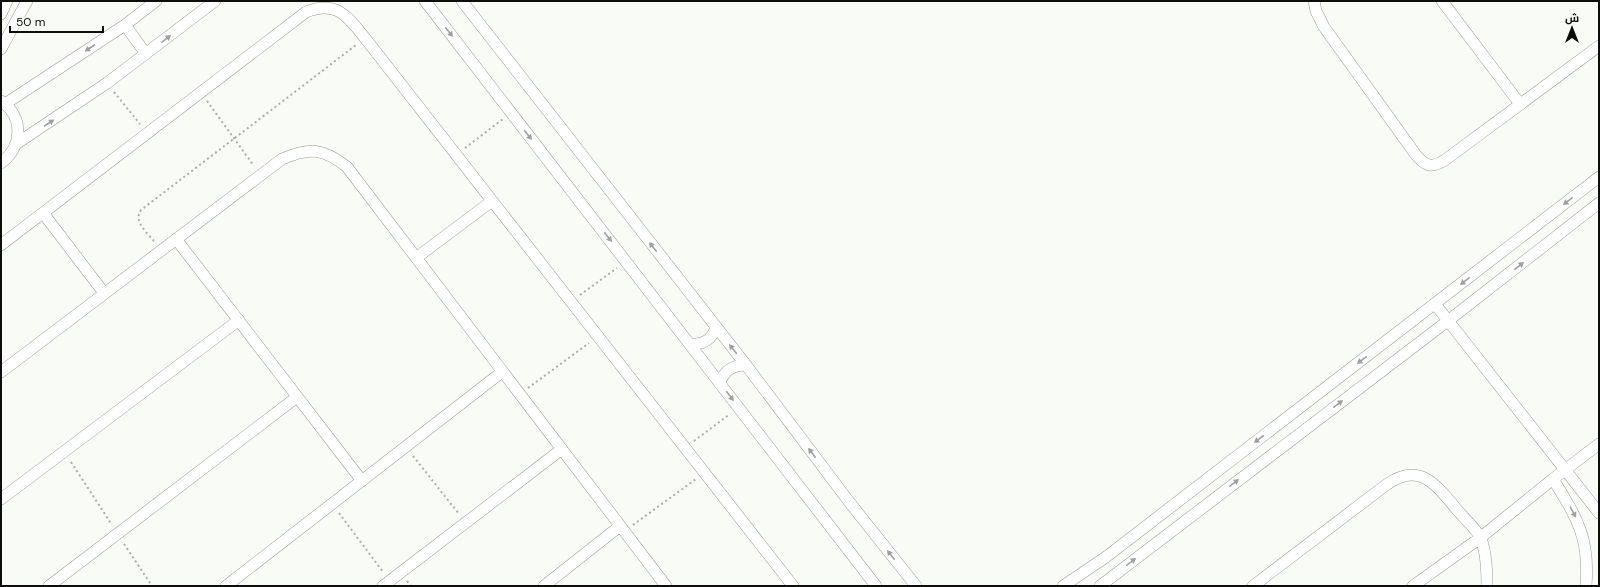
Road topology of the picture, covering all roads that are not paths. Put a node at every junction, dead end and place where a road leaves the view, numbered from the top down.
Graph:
1 (8, 1) edge
2 (27, 1) edge
3 (156, 1) edge
4 (215, 1) edge
5 (425, 1) edge
6 (462, 1) edge
7 (1314, 1) edge
8 (1442, 1) edge
9 (1, 14) edge
10 (124, 25) junction
11 (1599, 46) edge
12 (1, 49) edge
13 (146, 54) junction
14 (3, 102) edge
15 (1520, 104) junction
16 (16, 144) junction
17 (1, 163) edge
18 (1599, 177) edge
19 (492, 201) junction
20 (1599, 203) edge
21 (43, 213) junction
22 (176, 239) junction
23 (1, 245) edge
24 (416, 258) junction
25 (104, 293) junction
26 (1436, 304) junction
27 (238, 320) junction
28 (1449, 320) junction
29 (716, 328) junction
30 (691, 344) junction
31 (746, 365) junction
32 (1, 372) edge
33 (502, 372) junction
34 (720, 382) junction
35 (298, 397) junction
36 (1599, 444) edge
37 (562, 449) junction
38 (1565, 470) junction
39 (1553, 479) junction
40 (362, 481) junction
41 (1, 499) edge
42 (1599, 513) edge
43 (622, 529) junction
44 (1480, 538) junction
45 (386, 583) edge
46 (232, 584) edge
47 (48, 586) edge
48 (544, 586) edge
49 (666, 586) edge
50 (793, 586) edge
51 (876, 586) edge
52 (916, 586) edge
53 (1063, 586) edge
54 (1100, 586) edge
55 (1253, 586) edge
56 (1413, 586) edge
57 (1487, 586) edge
58 (1586, 586) edge

1 - 9 street
2 - 12 street
3 - 10 street
13 -> 4 street
5 -> 30 street
29 -> 6 street
7 - 15 street
8 - 15 street
10 - 13 street
10 -> 14 street
11 - 15 street
16 -> 13 street
14 - 16 street
16 - 17 street
18 -> 26 street
19 - 21 street
19 - 24 street
19 - 50 street
28 -> 20 street
21 - 23 street
21 - 25 street
22 - 24 street
22 - 25 street
22 - 27 street
24 - 33 street
25 - 32 street
26 - 28 street
26 -> 53 street
27 - 35 street
27 - 41 street
28 - 38 street
54 -> 28 street
29 - 30 street
31 -> 29 street
30 - 34 street
31 - 34 street
52 -> 31 street
33 - 37 street
33 - 40 street
34 -> 51 street
35 - 40 street
35 - 47 street
36 - 38 street
37 - 43 street
37 - 45 street
38 - 39 street
38 - 42 street
39 - 44 street
39 -> 58 street
40 - 46 street
43 - 48 street
43 - 49 street
44 - 55 street
44 - 56 street
44 - 57 street

